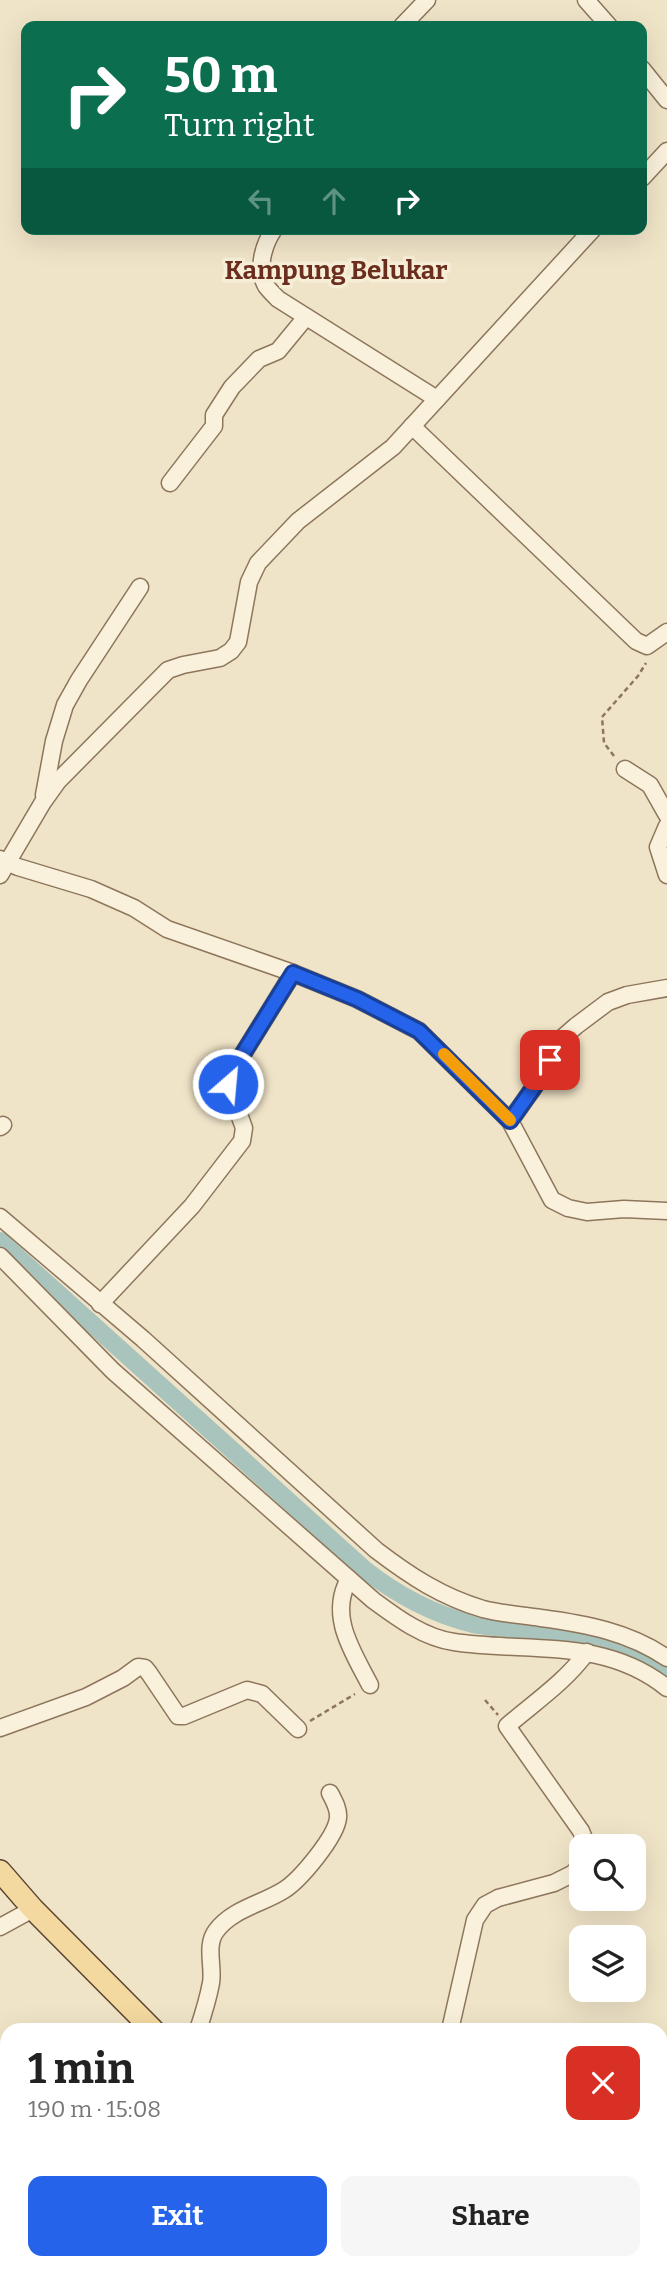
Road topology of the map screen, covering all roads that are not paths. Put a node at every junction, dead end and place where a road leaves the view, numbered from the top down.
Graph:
1 (427, 0) edge
2 (586, 0) edge
3 (407, 21) edge
4 (605, 21) edge
5 (647, 75) edge
6 (667, 100) edge
7 (667, 151) edge
8 (647, 173) edge
9 (270, 235) edge
10 (587, 235) edge
11 (306, 317) junction
12 (437, 399) junction
13 (412, 426) junction
14 (170, 482) dead end
15 (140, 587) dead end
16 (667, 632) edge
17 (625, 769) road end
18 (43, 802) junction
19 (667, 815) edge
20 (667, 825) edge
21 (5, 863) edge
22 (667, 875) edge
23 (293, 973) junction
24 (667, 988) edge
25 (510, 1121) junction
26 (667, 1211) edge
27 (0, 1217) edge
28 (0, 1256) edge
29 (100, 1304) junction
30 (349, 1579) junction
31 (586, 1652) junction
32 (667, 1658) edge
33 (370, 1685) road end
34 (667, 1688) edge
35 (0, 1728) edge
36 (298, 1729) road end
37 (330, 1793) dead end
38 (583, 1834) edge
39 (0, 1871) edge
40 (569, 1876) edge
41 (33, 1909) junction
42 (0, 1927) edge
43 (146, 2023) edge
44 (200, 2023) edge
45 (452, 2023) edge

1 - 3 street
2 - 4 street
5 - 6 street
7 - 8 street
9 - 11 street
10 - 12 street
11 - 12 street
11 - 14 street
12 - 13 street
13 - 16 street
13 - 18 street
15 - 18 street
17 - 19 street
18 - 21 street
20 - 22 street
21 - 23 street
23 - 25 street
23 - 29 street
24 - 25 street
25 - 26 street
27 - 29 street
28 - 30 street
29 - 32 street
30 - 31 street
30 - 33 street
31 - 34 street
31 - 38 street
35 - 36 street
37 - 44 street
39 - 41 main road
40 - 45 street
41 - 42 street
41 - 43 main road

